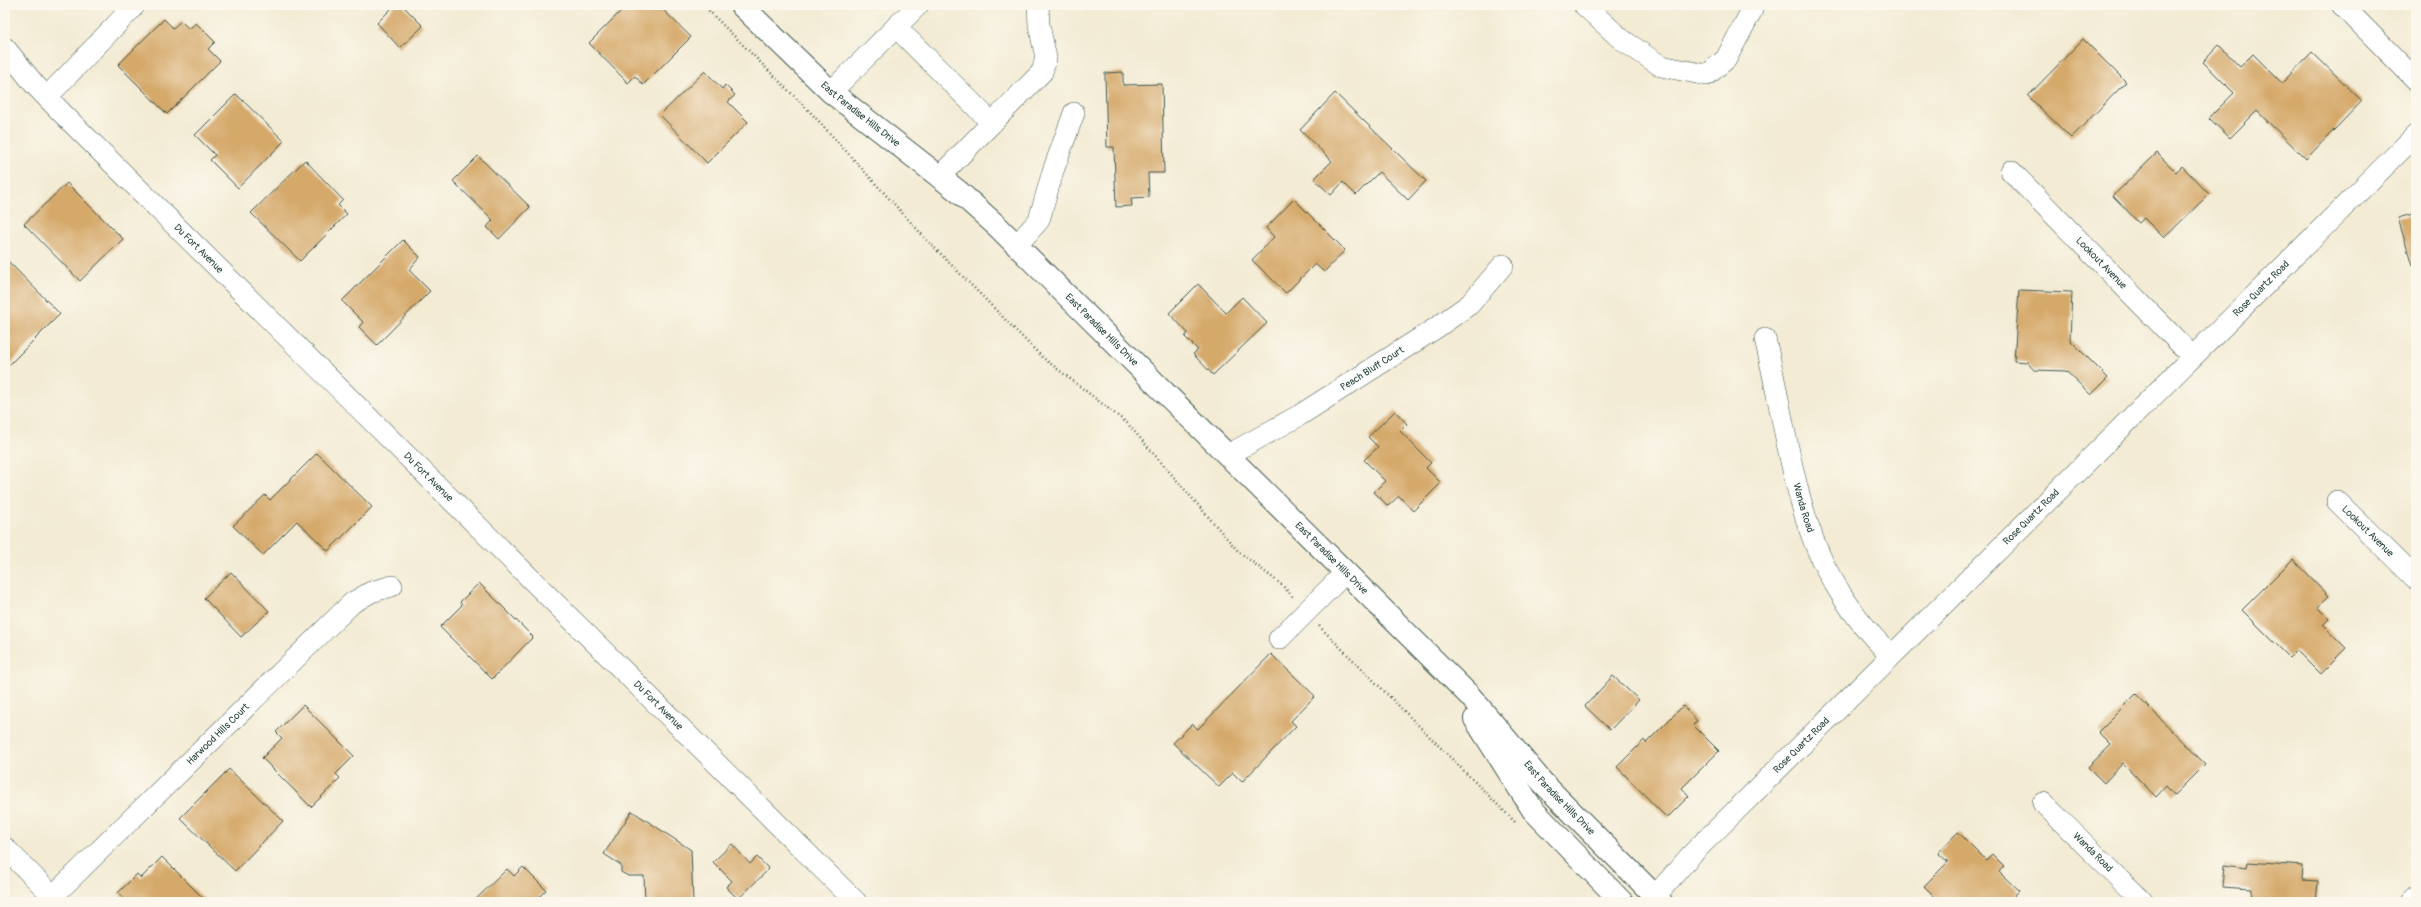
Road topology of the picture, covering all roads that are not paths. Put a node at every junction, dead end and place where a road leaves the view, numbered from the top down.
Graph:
1 (135, 5) edge
2 (741, 5) edge
3 (918, 5) edge
4 (1038, 5) edge
5 (1584, 5) edge
6 (1752, 5) edge
7 (2342, 5) edge
8 (896, 27) junction
9 (5, 48) edge
10 (2416, 80) edge
11 (831, 92) junction
12 (47, 97) junction
13 (1074, 113) dead end
14 (992, 123) junction
15 (2416, 135) edge
16 (2011, 171) dead end
17 (939, 176) junction
18 (1017, 245) junction
19 (1502, 265) dead end
20 (1765, 338) dead end
21 (2192, 356) junction
22 (1228, 455) junction
23 (2337, 501) dead end
24 (1346, 572) junction
25 (2416, 579) edge
26 (392, 586) dead end
27 (1279, 639) dead end
28 (1891, 656) junction
29 (1446, 672) junction
30 (2043, 802) dead end
31 (5, 848) edge
32 (2416, 897) edge
33 (56, 899) edge
34 (1655, 900) edge
35 (856, 902) edge
36 (1622, 902) edge
37 (2143, 902) edge
38 (2411, 902) edge

1 - 12 street
2 - 11 main road, East Paradise Hills Drive
3 - 8 street
4 - 14 street
5 - 6 street
7 - 10 street
8 - 11 street
8 - 14 street
9 - 12 street, Du Fort Avenue
11 - 17 main road, East Paradise Hills Drive
12 - 35 street, Du Fort Avenue
13 - 18 street
14 - 17 street
15 - 21 street, Rose Quartz Road
16 - 21 street, Lookout Avenue
17 - 18 main road, East Paradise Hills Drive
18 - 22 main road, East Paradise Hills Drive
19 - 22 street, Peach Bluff Court
20 - 28 street, Wanda Road
21 - 28 street, Rose Quartz Road
22 - 24 main road, East Paradise Hills Drive
23 - 25 street, Lookout Avenue
24 - 27 street
24 - 29 main road, East Paradise Hills Drive
26 - 33 street, Harwood Hills Court
28 - 34 street, Rose Quartz Road
29 - 34 main road, East Paradise Hills Drive
29 - 36 main road, East Paradise Hills Drive
30 - 37 street, Wanda Road
31 - 33 street
32 - 38 street

